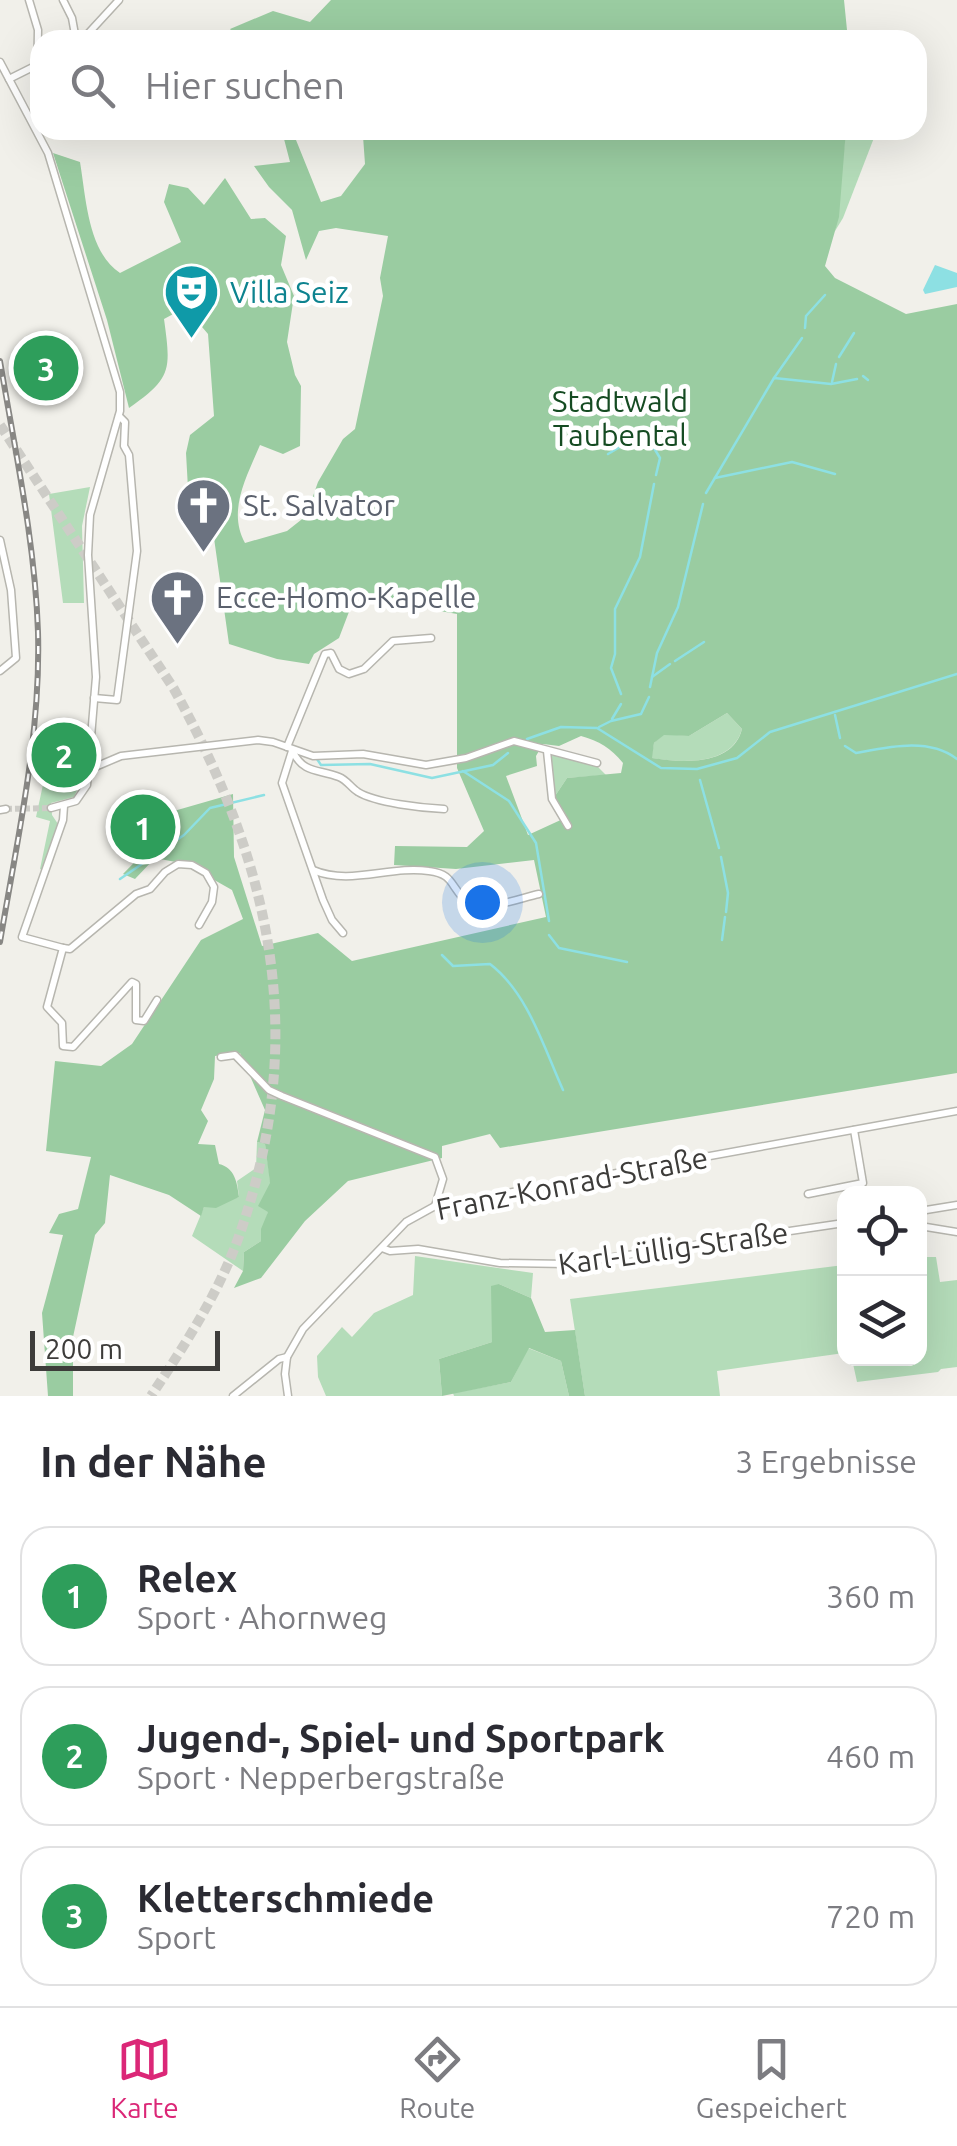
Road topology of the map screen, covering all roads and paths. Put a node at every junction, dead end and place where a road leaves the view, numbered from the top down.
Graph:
1 (29, 0) edge
2 (63, 0) edge
3 (119, 0) edge
4 (38, 30) edge
5 (77, 30) edge
6 (89, 30) edge
7 (0, 62) edge
8 (30, 69) edge
9 (9, 79) junction
10 (30, 117) edge
11 (43, 140) edge
12 (118, 416) junction
13 (0, 540) edge
14 (430, 638) dead end
15 (0, 671) edge
16 (94, 698) junction
17 (290, 749) junction
18 (547, 752) junction
19 (597, 764) dead end
20 (88, 770) junction
21 (64, 806) junction
22 (51, 808) tunnel mouth
23 (444, 809) dead end
24 (568, 826) dead end
25 (313, 870) junction
26 (539, 894) dead end
27 (199, 925) dead end
28 (343, 932) dead end
29 (64, 948) junction
30 (157, 1000) dead end
31 (221, 1057) dead end
32 (957, 1111) edge
33 (854, 1130) junction
34 (808, 1194) dead end
35 (957, 1205) edge
36 (435, 1206) junction
37 (927, 1210) edge
38 (837, 1224) edge
39 (927, 1227) edge
40 (957, 1232) edge
41 (382, 1248) junction
42 (287, 1357) junction
43 (232, 1396) edge
44 (288, 1396) edge

1 - 4 street
2 - 5 street
3 - 6 street
7 - 9 street
8 - 9 street
9 - 10 street
11 - 12 street
12 - 16 street
12 - 16 street
13 - 15 street
14 - 17 street
16 - 20 street
17 - 18 street
17 - 20 street
17 - 23 street
17 - 25 street
18 - 19 street
18 - 24 street
20 - 21 street
21 - 22 street
21 - 29 street
25 - 26 street
25 - 28 street
27 - 29 street
29 - 30 street
31 - 36 street
32 - 33 street, Franz-Konrad-Straße
33 - 34 street
33 - 36 street, Franz-Konrad-Straße
35 - 37 street
36 - 41 street, Franz-Konrad-Straße
38 - 41 street, Karl-Lüllig-Straße
39 - 40 street
41 - 42 street, Franz-Konrad-Straße
42 - 43 street
42 - 44 street

